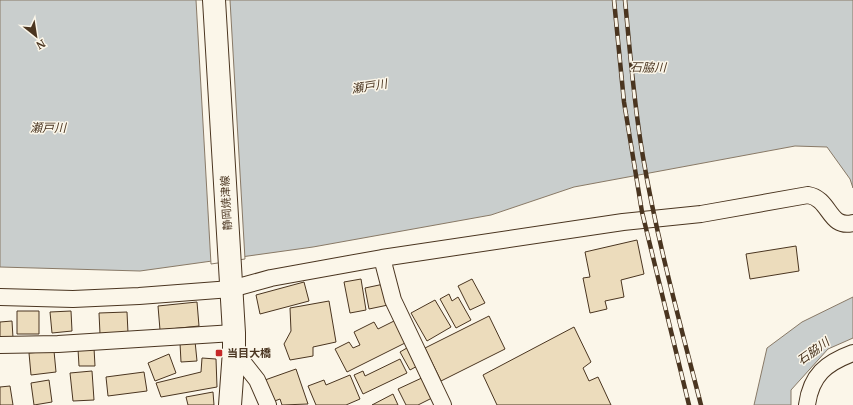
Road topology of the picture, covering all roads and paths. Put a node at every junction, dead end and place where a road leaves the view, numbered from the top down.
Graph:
1 (214, 0) edge
2 (853, 224) edge
3 (382, 258) junction
4 (231, 282) junction
5 (0, 297) edge
6 (234, 342) junction
7 (0, 345) edge
8 (853, 353) edge
9 (230, 405) edge
10 (268, 405) edge
11 (444, 405) edge
12 (808, 405) edge

1 - 4 main road, 静岡焼津線
2 - 3 street
3 - 4 street
3 - 11 street
4 - 5 street
4 - 6 main road, 静岡焼津線
6 - 7 street
6 - 9 main road, 静岡焼津線
6 - 10 street
8 - 12 street

